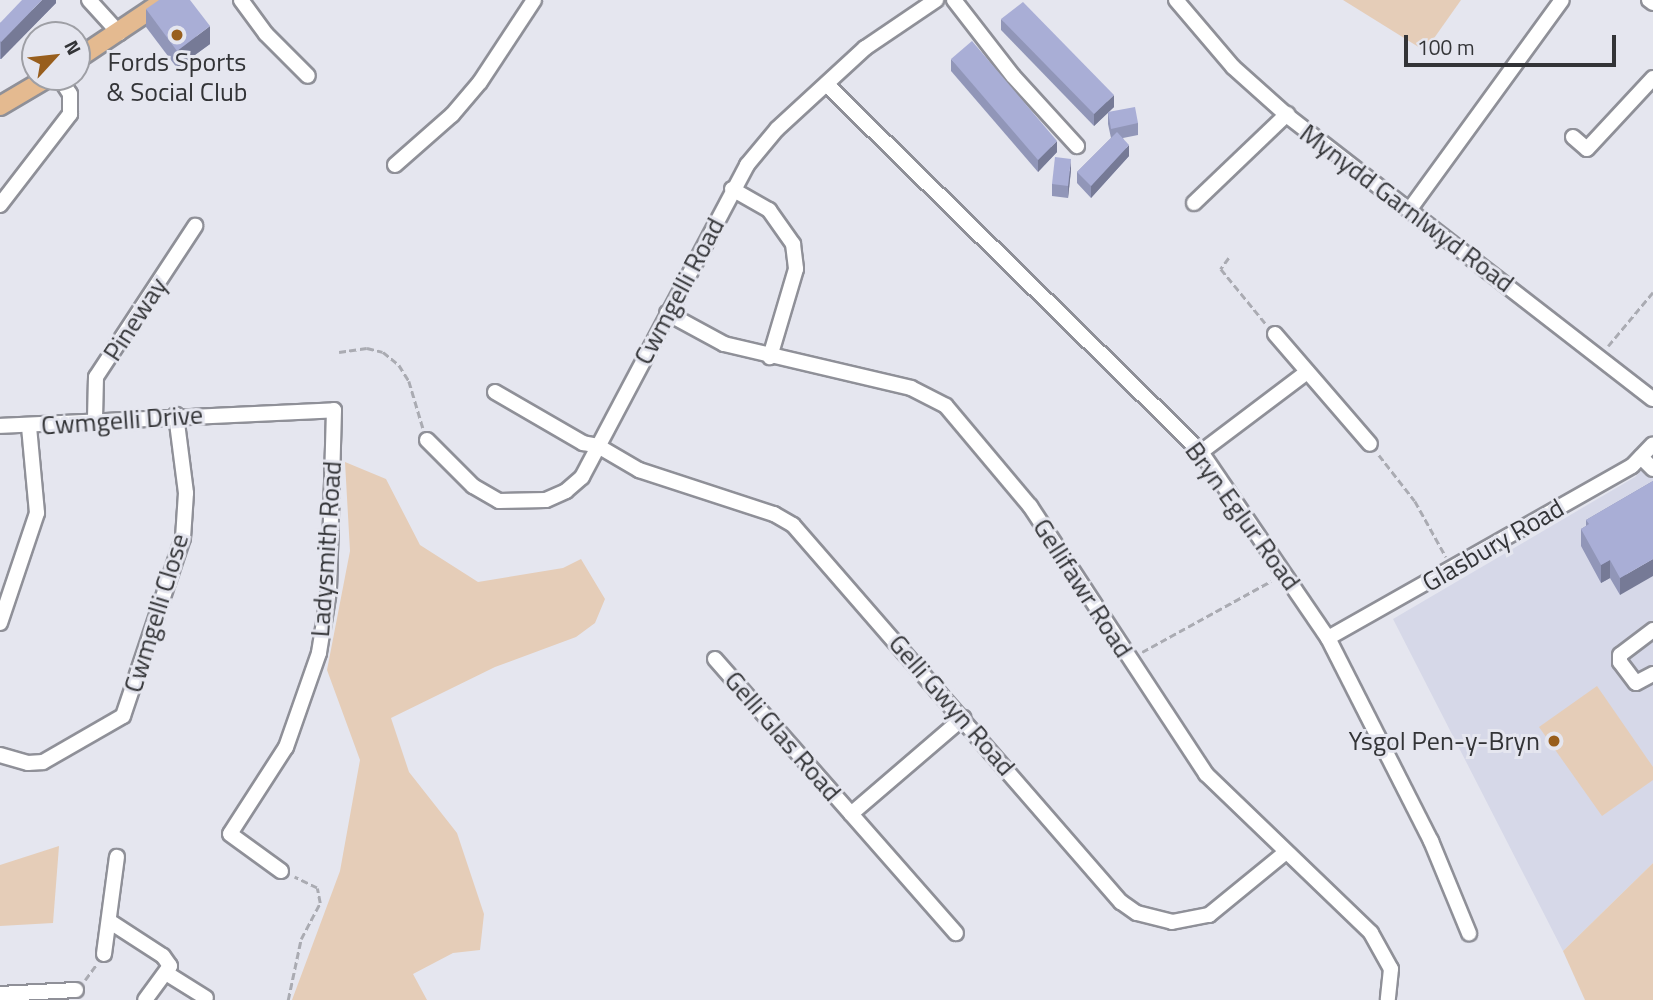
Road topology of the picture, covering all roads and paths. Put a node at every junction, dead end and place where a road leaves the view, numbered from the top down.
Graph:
1 (89, 0) edge
2 (165, 0) edge
3 (242, 0) edge
4 (534, 0) edge
5 (936, 0) edge
6 (954, 0) edge
7 (1176, 0) edge
8 (1562, 0) edge
9 (119, 33) junction
10 (91, 51) edge
11 (307, 76) dead end
12 (1653, 78) edge
13 (827, 84) junction
14 (25, 91) edge
15 (68, 91) edge
16 (0, 106) edge
17 (1287, 114) junction
18 (1573, 137) dead end
19 (1077, 146) dead end
20 (395, 165) dead end
21 (732, 189) junction
22 (1194, 203) dead end
23 (0, 205) edge
24 (1410, 209) junction
25 (195, 226) dead end
26 (1229, 258) dead end
27 (1653, 292) edge
28 (667, 313) junction
29 (1275, 334) joint
30 (339, 352) dead end
31 (770, 357) junction
32 (1600, 357) junction
33 (1307, 372) junction
34 (495, 392) dead end
35 (1653, 399) edge
36 (334, 410) joint
37 (176, 415) junction
38 (95, 418) junction
39 (0, 426) edge
40 (29, 426) junction
41 (427, 440) joint
42 (1370, 444) joint
43 (1653, 444) edge
44 (598, 446) junction
45 (1202, 452) junction
46 (1641, 457) junction
47 (1653, 469) edge
48 (1452, 569) junction
49 (1287, 572) junction
50 (0, 623) edge
51 (1653, 630) edge
52 (1328, 638) junction
53 (715, 659) dead end
54 (1130, 659) junction
55 (1653, 674) edge
56 (963, 718) junction
57 (0, 755) edge
58 (851, 814) junction
59 (1286, 852) junction
60 (117, 857) dead end
61 (281, 871) joint
62 (109, 921) junction
63 (956, 933) dead end
64 (1469, 933) dead end
65 (104, 954) joint
66 (166, 973) junction
67 (76, 990) joint
68 (0, 994) edge
69 (206, 998) dead end
70 (145, 1000) edge
71 (288, 1000) edge
72 (1388, 1000) edge

1 - 9 street
2 - 9 main road
3 - 11 street
4 - 20 street
5 - 13 street, Cwmgelli Road
6 - 19 street
7 - 17 street, Mynydd Garnlwyd Road
8 - 24 street
9 - 10 main road
12 - 18 street
13 - 21 street, Cwmgelli Road
13 - 45 street, Bryn Eglur Road
14 - 16 main road
15 - 23 street
17 - 22 street
17 - 24 street, Mynydd Garnlwyd Road
21 - 28 street, Cwmgelli Road
21 - 31 street
24 - 32 street, Mynydd Garnlwyd Road
25 - 38 street, Pineway
26 - 29 path
27 - 32 path
28 - 31 street, Gellifawr Road
28 - 44 street, Cwmgelli Road
29 - 33 street
30 - 41 path
31 - 54 street, Gellifawr Road
32 - 35 street, Mynydd Garnlwyd Road
33 - 42 street
33 - 45 street
34 - 44 street, Gelli Gwyn Road
36 - 37 street, Cwmgelli Drive
36 - 61 street, Ladysmith Road
37 - 38 street, Cwmgelli Drive
37 - 57 street, Cwmgelli Close
38 - 40 street, Cwmgelli Drive
39 - 40 street, Cwmgelli Drive
40 - 50 street
41 - 44 street, Cwmgelli Road
42 - 48 path
43 - 46 street, Glasbury Road
44 - 56 street, Gelli Gwyn Road
45 - 49 street, Bryn Eglur Road
46 - 47 street
46 - 48 street, Glasbury Road
48 - 52 street, Glasbury Road
49 - 52 street, Bryn Eglur Road
49 - 54 path
51 - 55 street
52 - 64 street, Bryn Eglur Road
53 - 58 street, Gelli Glas Road
54 - 59 street, Gellifawr Road
56 - 58 street, Gelli Glas Road
56 - 59 street, Gelli Gwyn Road
58 - 63 street, Gelli Glas Road
59 - 72 street, Gellifawr Road
60 - 62 street
61 - 71 path
62 - 65 street
62 - 66 street
65 - 67 path
66 - 69 street
66 - 70 street
67 - 68 street

